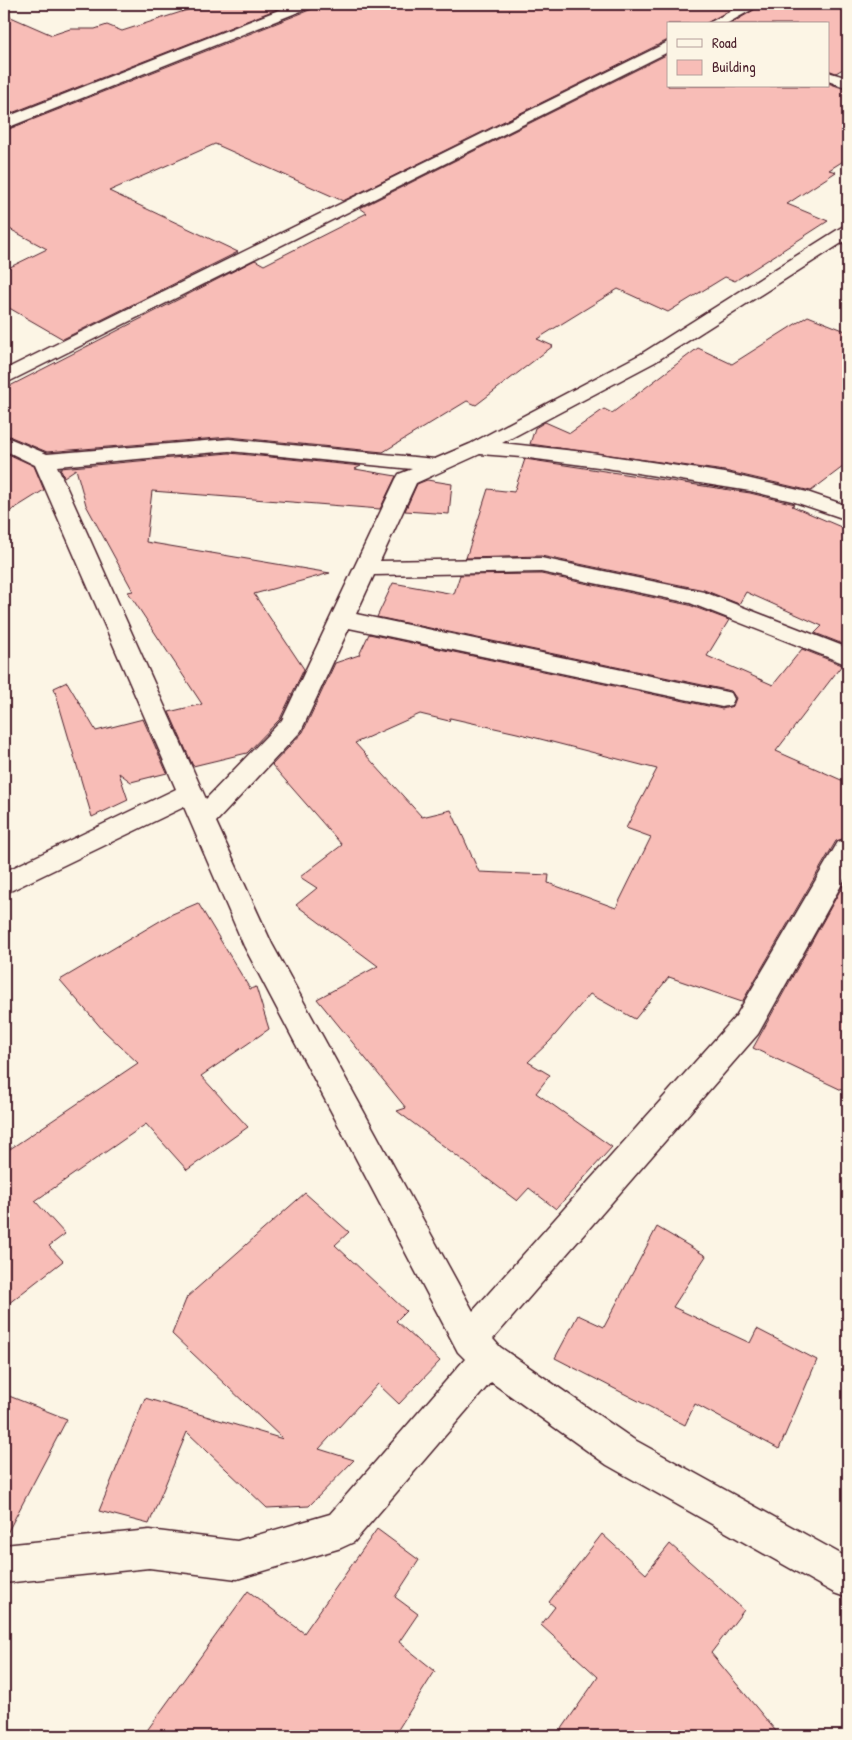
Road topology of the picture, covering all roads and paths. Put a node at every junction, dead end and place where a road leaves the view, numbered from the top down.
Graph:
1 (306, 4) edge
2 (755, 4) edge
3 (718, 22) edge
4 (667, 46) edge
5 (830, 77) edge
6 (848, 83) edge
7 (4, 124) edge
8 (848, 231) edge
9 (4, 378) edge
10 (5, 444) edge
11 (477, 448) junction
12 (44, 461) junction
13 (438, 465) junction
14 (848, 513) edge
15 (367, 568) junction
16 (343, 619) junction
17 (848, 657) edge
18 (722, 698) dead end
19 (190, 793) junction
20 (202, 820) junction
21 (848, 849) edge
22 (4, 884) edge
23 (479, 1350) junction
24 (4, 1564) edge
25 (848, 1579) edge

1 - 7 street
2 - 3 street
4 - 9 street
5 - 6 street
8 - 11 street
10 - 12 street
11 - 13 street
11 - 14 street
12 - 13 street
12 - 19 street
13 - 15 street
15 - 16 street
15 - 17 street
16 - 18 street
16 - 20 street
19 - 20 street
19 - 22 street
20 - 23 street
21 - 23 street
23 - 24 street
23 - 25 street

